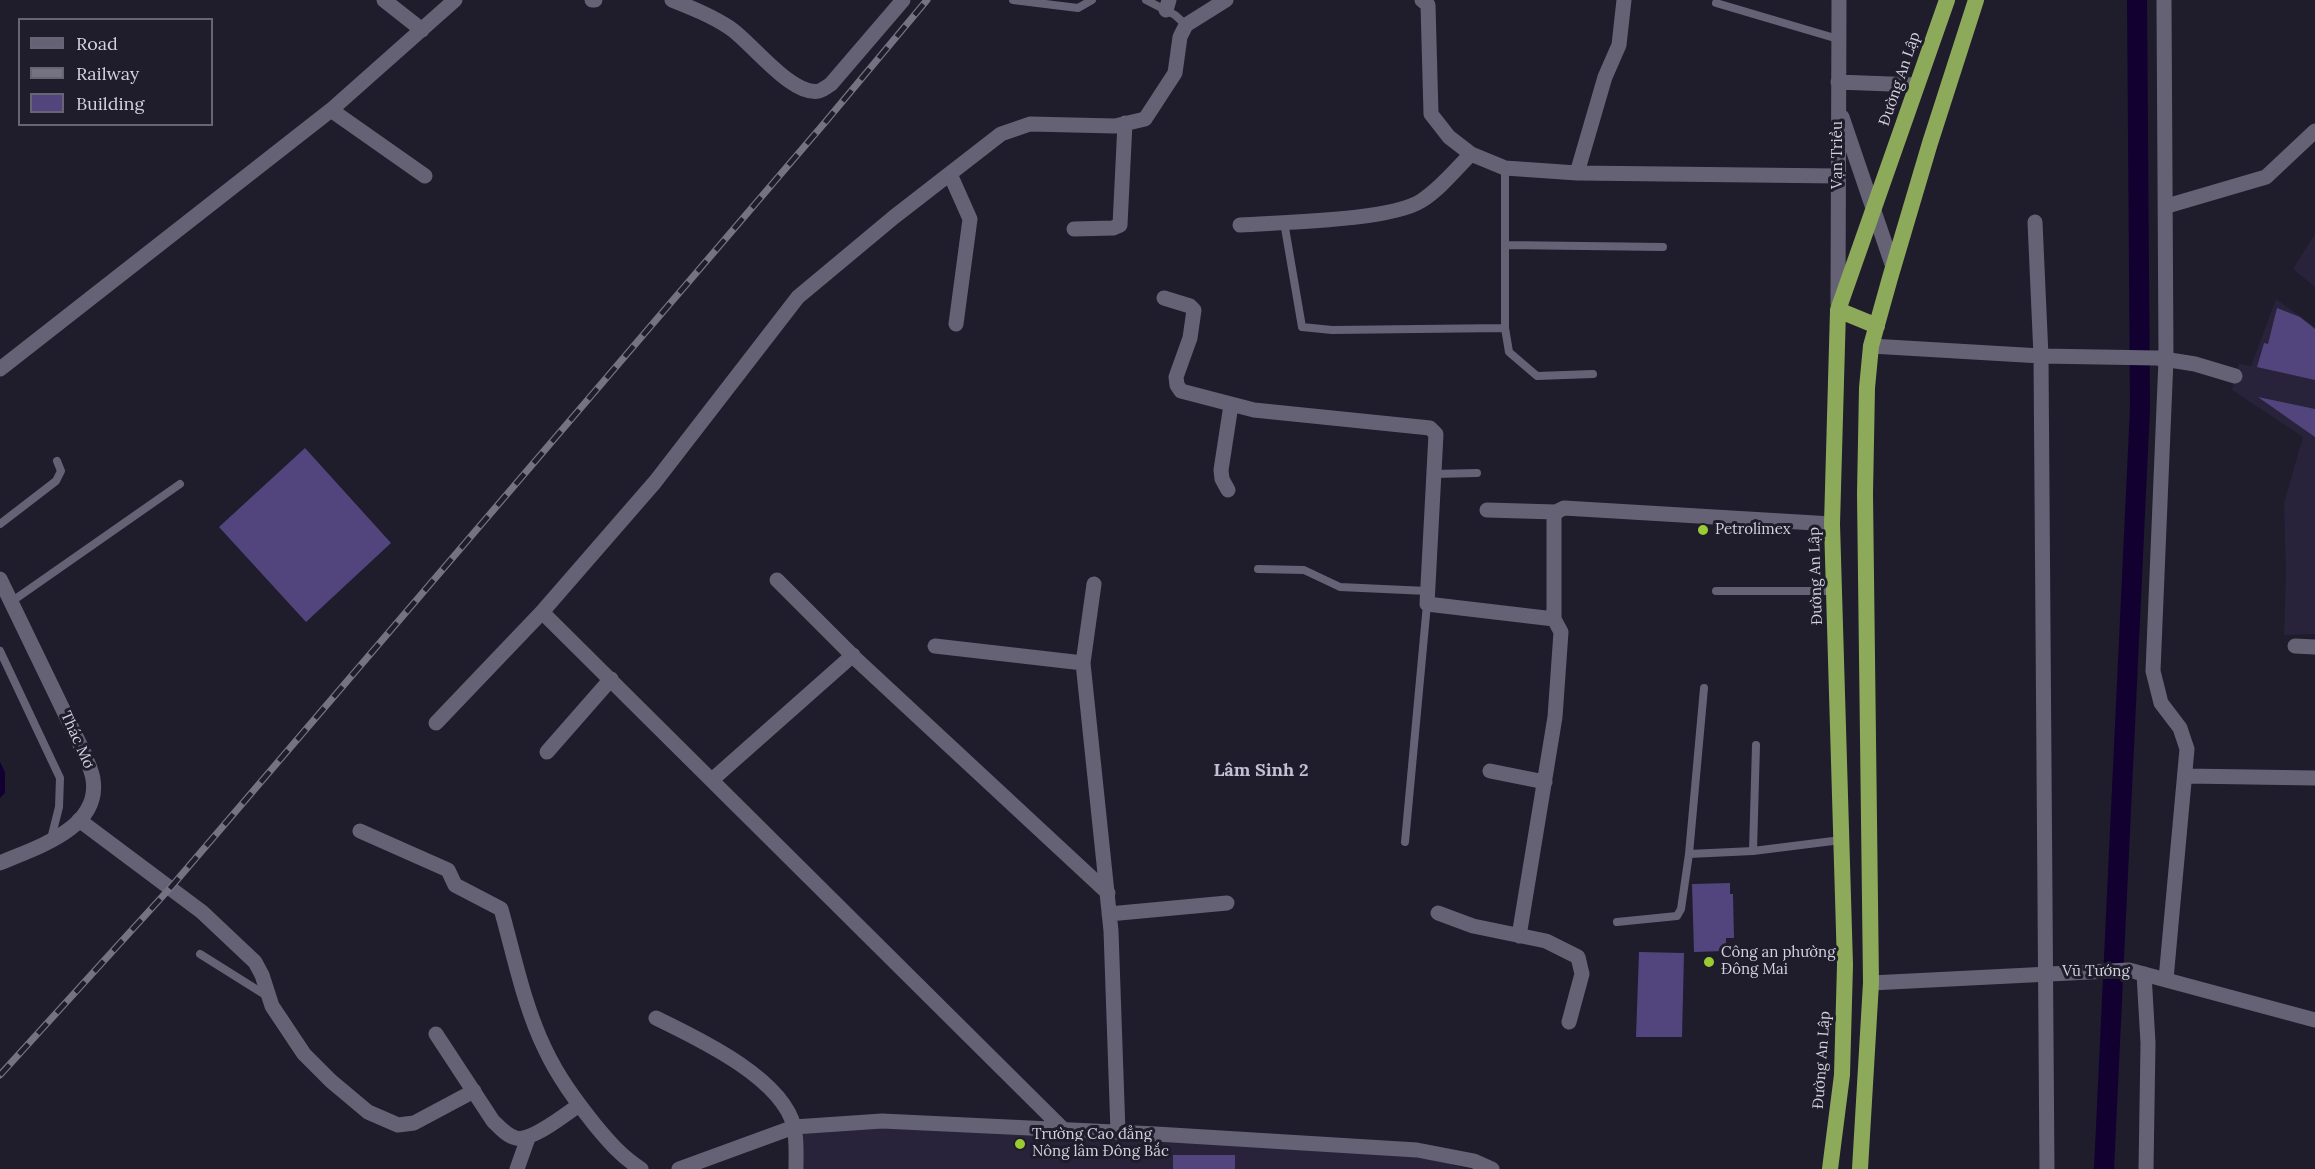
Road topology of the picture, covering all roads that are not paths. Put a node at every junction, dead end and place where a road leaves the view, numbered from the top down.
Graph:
1 (384, 0) edge
2 (455, 0) edge
3 (672, 0) edge
4 (903, 0) edge
5 (1013, 0) edge
6 (1092, 0) edge
7 (1146, 0) edge
8 (1226, 0) edge
9 (1422, 0) edge
10 (1624, 0) edge
11 (1839, 0) edge
12 (1947, 0) edge
13 (1976, 0) edge
14 (2164, 0) edge
15 (1716, 3) dead end
16 (1167, 5) edge
17 (1185, 25) junction
18 (422, 30) junction
19 (1838, 39) junction
20 (1838, 82) junction
21 (1916, 85) junction
22 (1838, 103) junction
23 (331, 110) junction
24 (1125, 123) junction
25 (2315, 131) edge
26 (1471, 154) junction
27 (1504, 168) junction
28 (1577, 172) junction
29 (950, 174) junction
30 (425, 176) dead end
31 (1838, 176) junction
32 (2167, 206) junction
33 (1873, 210) junction
34 (1284, 222) junction
35 (2035, 222) dead end
36 (1240, 225) dead end
37 (1074, 229) dead end
38 (1505, 245) junction
39 (1663, 247) dead end
40 (1893, 267) junction
41 (1164, 298) dead end
42 (1838, 310) junction
43 (956, 324) dead end
44 (1877, 326) junction
45 (1505, 328) junction
46 (1871, 346) junction
47 (2041, 356) junction
48 (2162, 358) junction
49 (0, 369) edge
50 (1593, 374) dead end
51 (2235, 376) dead end
52 (1232, 405) junction
53 (57, 461) dead end
54 (1478, 473) dead end
55 (1434, 474) junction
56 (180, 484) dead end
57 (1228, 489) dead end
58 (1487, 510) dead end
59 (1556, 512) junction
60 (0, 524) edge
61 (1832, 524) junction
62 (1258, 569) dead end
63 (0, 579) edge
64 (777, 580) dead end
65 (1094, 584) dead end
66 (1716, 591) dead end
67 (1834, 591) junction
68 (1427, 597) junction
69 (11, 602) junction
70 (542, 612) junction
71 (1554, 619) junction
72 (935, 646) dead end
73 (2295, 646) dead end
74 (2315, 647) edge
75 (0, 651) edge
76 (853, 655) junction
77 (1083, 663) junction
78 (611, 679) junction
79 (1704, 688) dead end
80 (436, 723) dead end
81 (1756, 745) dead end
82 (547, 752) dead end
83 (1490, 771) dead end
84 (2186, 776) junction
85 (2315, 778) edge
86 (713, 779) junction
87 (1545, 782) junction
88 (79, 820) junction
89 (360, 831) dead end
90 (1843, 840) junction
91 (51, 841) junction
92 (1405, 843) dead end
93 (1754, 851) junction
94 (1689, 854) junction
95 (0, 863) edge
96 (1108, 893) junction
97 (1227, 903) dead end
98 (1437, 913) dead end
99 (1109, 914) junction
100 (1617, 922) dead end
101 (1519, 936) junction
102 (200, 954) dead end
103 (2137, 972) junction
104 (2046, 973) junction
105 (2166, 980) junction
106 (1871, 983) junction
107 (267, 996) junction
108 (656, 1018) dead end
109 (2315, 1019) edge
110 (1569, 1022) dead end
111 (436, 1034) dead end
112 (474, 1091) junction
113 (579, 1105) junction
114 (794, 1127) junction
115 (1064, 1129) junction
116 (1118, 1132) junction
117 (528, 1138) junction
118 (517, 1169) edge
119 (641, 1169) edge
120 (679, 1169) edge
121 (796, 1169) edge
122 (1492, 1169) edge
123 (1830, 1169) edge
124 (1860, 1169) edge
125 (2047, 1169) edge
126 (2146, 1169) edge

1 - 18 street
2 - 18 street
3 - 4 street
5 - 6 lane
7 - 16 lane
8 - 17 street
9 - 26 street
10 - 28 street
11 - 19 street, Vạn Triều
12 - 21 highway, Đường An Lập
13 - 40 highway
14 - 32 street
15 - 19 lane
16 - 17 lane
17 - 24 street
18 - 23 street
19 - 20 street, Vạn Triều
20 - 21 street
20 - 22 street, Vạn Triều
21 - 33 highway, Đường An Lập
22 - 31 street, Vạn Triều
22 - 33 street
23 - 30 street
23 - 49 street
24 - 29 street
24 - 37 street
25 - 32 street
26 - 27 street
26 - 34 street
27 - 28 street
27 - 38 lane
28 - 31 street
29 - 43 street
29 - 70 street
31 - 42 street, Vạn Triều
32 - 48 street
33 - 40 street
33 - 42 highway, Đường An Lập
34 - 36 street
34 - 45 lane
35 - 47 street
38 - 39 lane
38 - 45 lane
40 - 44 highway
41 - 52 street
42 - 44 highway
42 - 61 highway, Đường An Lập
44 - 46 highway
45 - 50 lane
46 - 47 street
46 - 106 highway
47 - 48 street
47 - 104 street
48 - 51 street
48 - 84 street
52 - 55 street
52 - 57 street
53 - 60 lane
54 - 55 lane
55 - 68 street
56 - 69 lane
58 - 59 street
59 - 61 street
59 - 71 street
61 - 67 highway, Đường An Lập
62 - 68 lane
63 - 69 street, Thác Mơ
64 - 76 street
65 - 77 street
66 - 67 lane
67 - 90 highway, Đường An Lập
68 - 71 street
68 - 92 lane
69 - 88 street, Thác Mơ
70 - 78 street
70 - 80 street
71 - 87 street
72 - 77 street
73 - 74 street
75 - 91 lane
76 - 86 street
76 - 96 street
77 - 96 street
78 - 82 street
78 - 86 street
79 - 94 lane
81 - 93 lane
83 - 87 street
84 - 85 street
84 - 105 street
86 - 115 street
87 - 101 street
88 - 91 street, Thác Mơ
88 - 107 street
89 - 113 street
90 - 93 lane
90 - 123 highway, Đường An Lập
91 - 95 street, Thác Mơ
93 - 94 lane
94 - 100 lane
96 - 99 street
97 - 99 street
98 - 101 street
99 - 116 street
101 - 110 street
102 - 107 lane
103 - 104 street, Vũ Tướng
103 - 105 street, Vũ Tướng
103 - 126 street
104 - 106 street, Vũ Tướng
104 - 125 street
105 - 109 street, Vũ Tướng
106 - 124 highway
107 - 112 street
108 - 114 street
111 - 112 street
112 - 117 street
113 - 117 street
113 - 119 street
114 - 115 street
114 - 120 street
114 - 121 street
115 - 116 street
116 - 122 street
117 - 118 street

